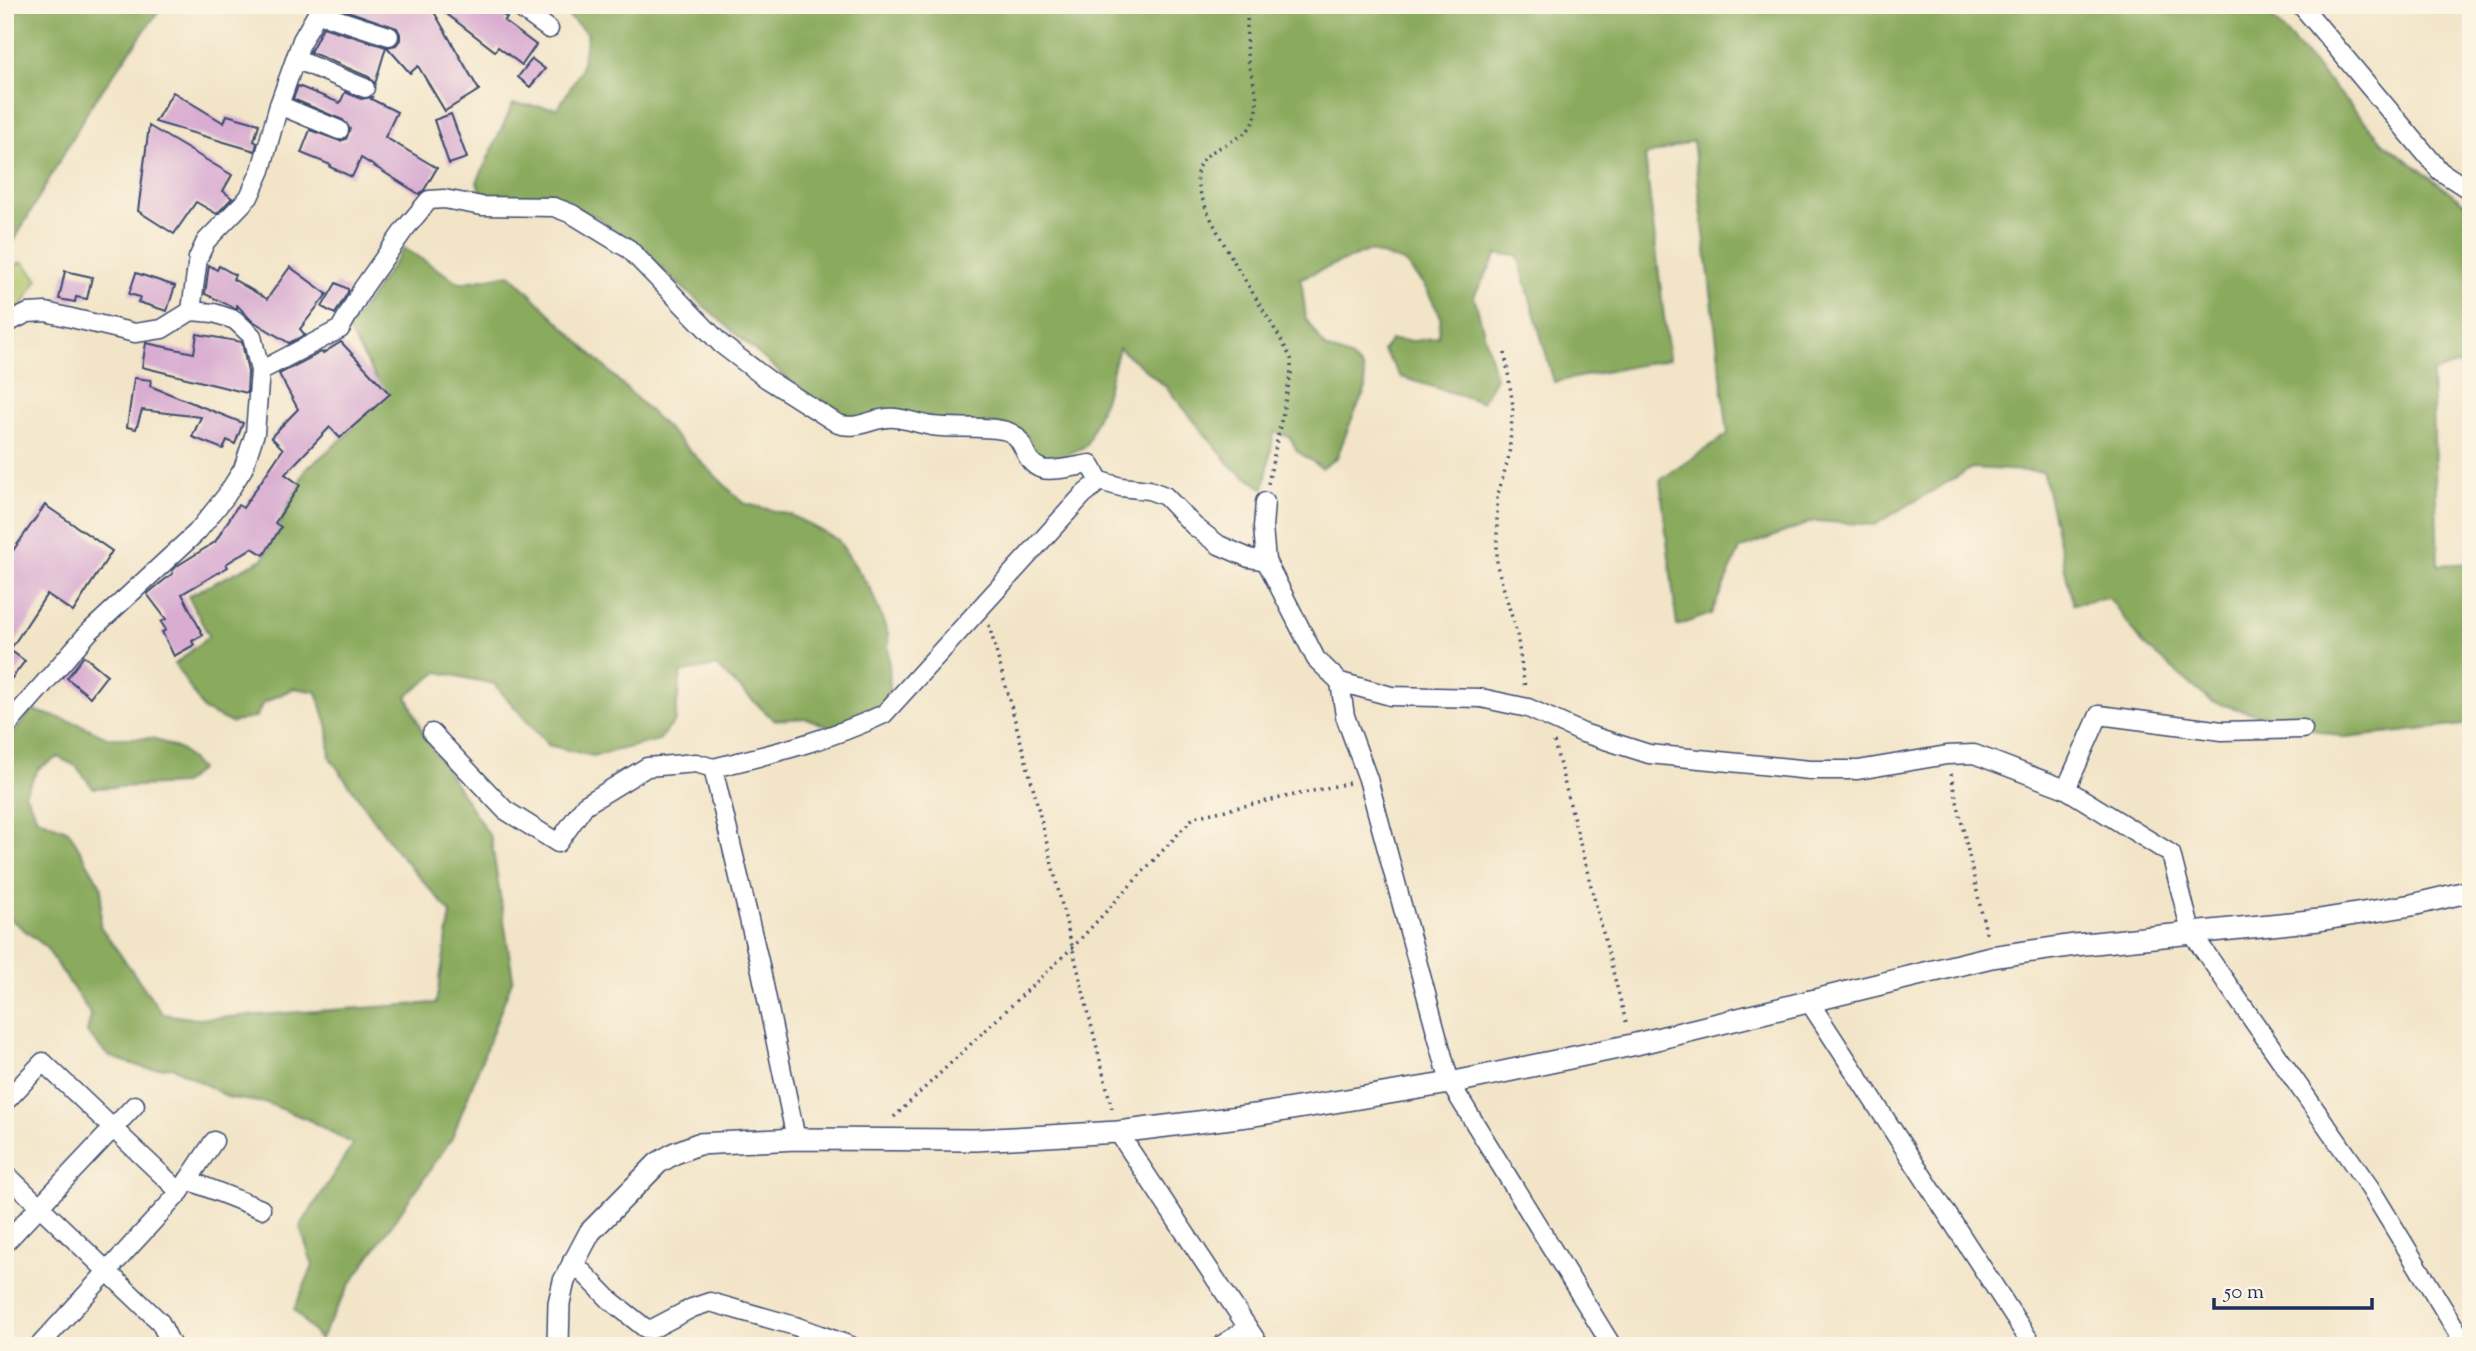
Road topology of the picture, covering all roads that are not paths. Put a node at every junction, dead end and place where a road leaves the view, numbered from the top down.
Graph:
1 (516, 5) edge
2 (2301, 5) edge
3 (320, 9) edge
4 (549, 29) dead end
5 (390, 36) dead end
6 (295, 59) junction
7 (365, 88) dead end
8 (279, 105) junction
9 (339, 130) dead end
10 (2471, 191) edge
11 (191, 311) junction
12 (5, 324) edge
13 (260, 371) junction
14 (1100, 481) junction
15 (1265, 502) road end
16 (1266, 561) junction
17 (1340, 682) junction
18 (5, 728) edge
19 (2302, 729) dead end
20 (432, 733) dead end
21 (713, 768) junction
22 (2066, 789) junction
23 (2471, 891) edge
24 (2191, 932) junction
25 (1808, 1000) junction
26 (1450, 1083) junction
27 (5, 1102) edge
28 (135, 1105) dead end
29 (113, 1129) junction
30 (1118, 1132) junction
31 (796, 1139) junction
32 (214, 1141) dead end
33 (5, 1173) edge
34 (184, 1186) junction
35 (40, 1206) junction
36 (261, 1209) dead end
37 (5, 1243) edge
38 (572, 1261) junction
39 (107, 1272) junction
40 (1248, 1328) junction
41 (39, 1346) edge
42 (172, 1346) edge
43 (558, 1346) edge
44 (851, 1346) edge
45 (1220, 1346) edge
46 (1260, 1346) edge
47 (1612, 1346) edge
48 (2033, 1346) edge
49 (2466, 1346) edge

1 - 4 street
2 - 10 street
3 - 5 street
3 - 6 street
6 - 7 street
6 - 8 street
8 - 9 street
8 - 11 street
11 - 12 street
11 - 13 street
13 - 14 street
13 - 18 street
14 - 16 street
14 - 21 street
15 - 16 street
16 - 17 street
17 - 22 street
17 - 26 street
19 - 22 street
20 - 21 street
21 - 31 street
22 - 24 street
23 - 24 street
24 - 25 street
24 - 49 street
25 - 26 street
25 - 48 street
26 - 30 street
26 - 47 street
27 - 29 street
28 - 29 street
29 - 34 street
29 - 35 street
30 - 31 street
30 - 40 street
31 - 38 street
32 - 34 street
33 - 35 street
34 - 36 street
34 - 39 street
35 - 37 street
35 - 39 street
38 - 43 street
38 - 44 street
39 - 41 street
39 - 42 street
40 - 45 street
40 - 46 street

